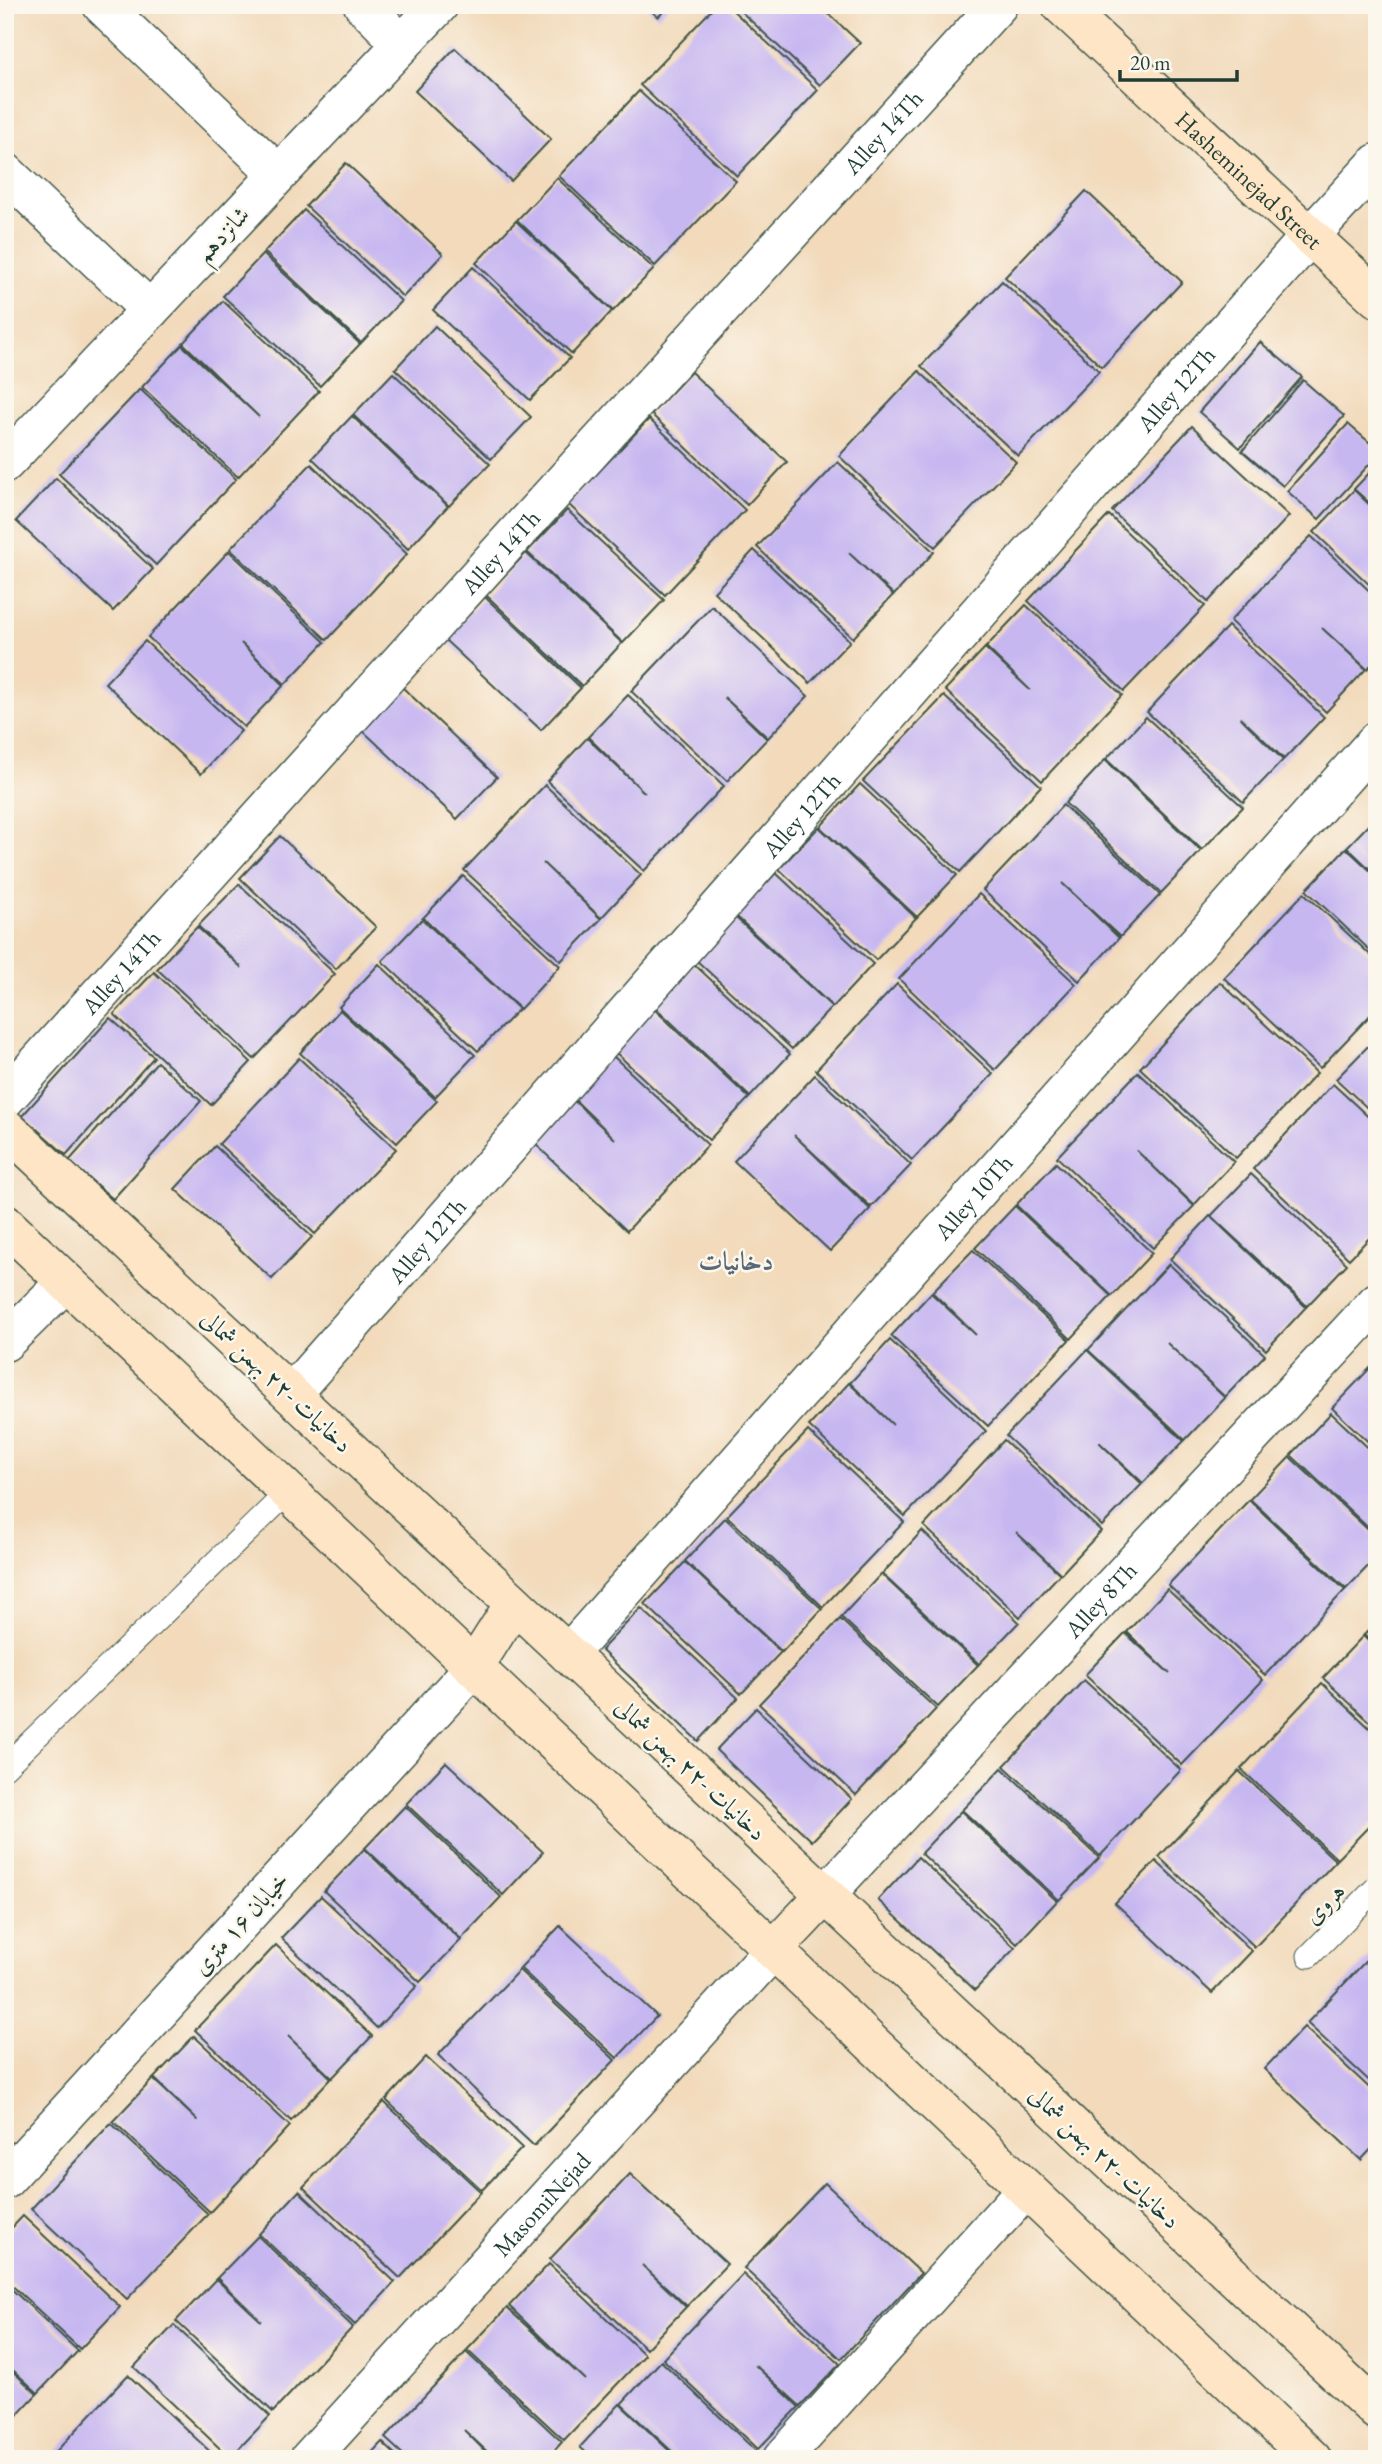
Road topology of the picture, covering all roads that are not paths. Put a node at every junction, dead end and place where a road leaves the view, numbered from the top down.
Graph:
1 (102, 5) edge
2 (363, 5) edge
3 (439, 5) edge
4 (998, 5) edge
5 (1061, 5) edge
6 (402, 44) junction
7 (1377, 163) edge
8 (5, 172) edge
9 (278, 174) junction
10 (1310, 236) junction
11 (1377, 298) edge
12 (150, 310) junction
13 (5, 463) edge
14 (1377, 740) edge
15 (5, 1100) edge
16 (5, 1127) edge
17 (5, 1224) edge
18 (66, 1282) junction
19 (1377, 1302) edge
20 (5, 1342) edge
21 (291, 1394) junction
22 (288, 1492) junction
23 (514, 1604) junction
24 (568, 1654) junction
25 (474, 1667) junction
26 (5, 1766) edge
27 (1377, 1887) edge
28 (825, 1895) junction
29 (773, 1950) junction
30 (1309, 1956) dead end
31 (5, 2179) edge
32 (1026, 2189) junction
33 (1377, 2411) edge
34 (309, 2459) edge
35 (782, 2459) edge
36 (1312, 2459) edge

1 - 9 street
2 - 6 street
3 - 6 street, شانزدهم
4 - 15 street, Alley 14Th
5 - 10 street, Hasheminejad Street
6 - 9 street, شانزدهم
7 - 10 street, Alley 12Th
8 - 12 street
9 - 12 street, شانزدهم
10 - 11 street, Hasheminejad Street
10 - 21 street, Alley 12Th
12 - 13 street, شانزدهم
14 - 24 street, Alley 10Th
16 - 21 street, دخانیات -۲۲ بهمن شمالی
17 - 18 street
18 - 20 street
18 - 22 street
19 - 28 street, Alley 8Th
21 - 23 street, دخانیات -۲۲ بهمن شمالی
22 - 25 street
22 - 26 lane
23 - 24 street, دخانیات -۲۲ بهمن شمالی
23 - 25 street
24 - 28 street, دخانیات -۲۲ بهمن شمالی
25 - 29 street
25 - 31 street, خیابان ۱۶ متری
27 - 30 lane, هروی
28 - 29 street
28 - 33 street, دخانیات -۲۲ بهمن شمالی
29 - 32 street
29 - 34 street, MasomiNejad
32 - 35 street
32 - 36 street

